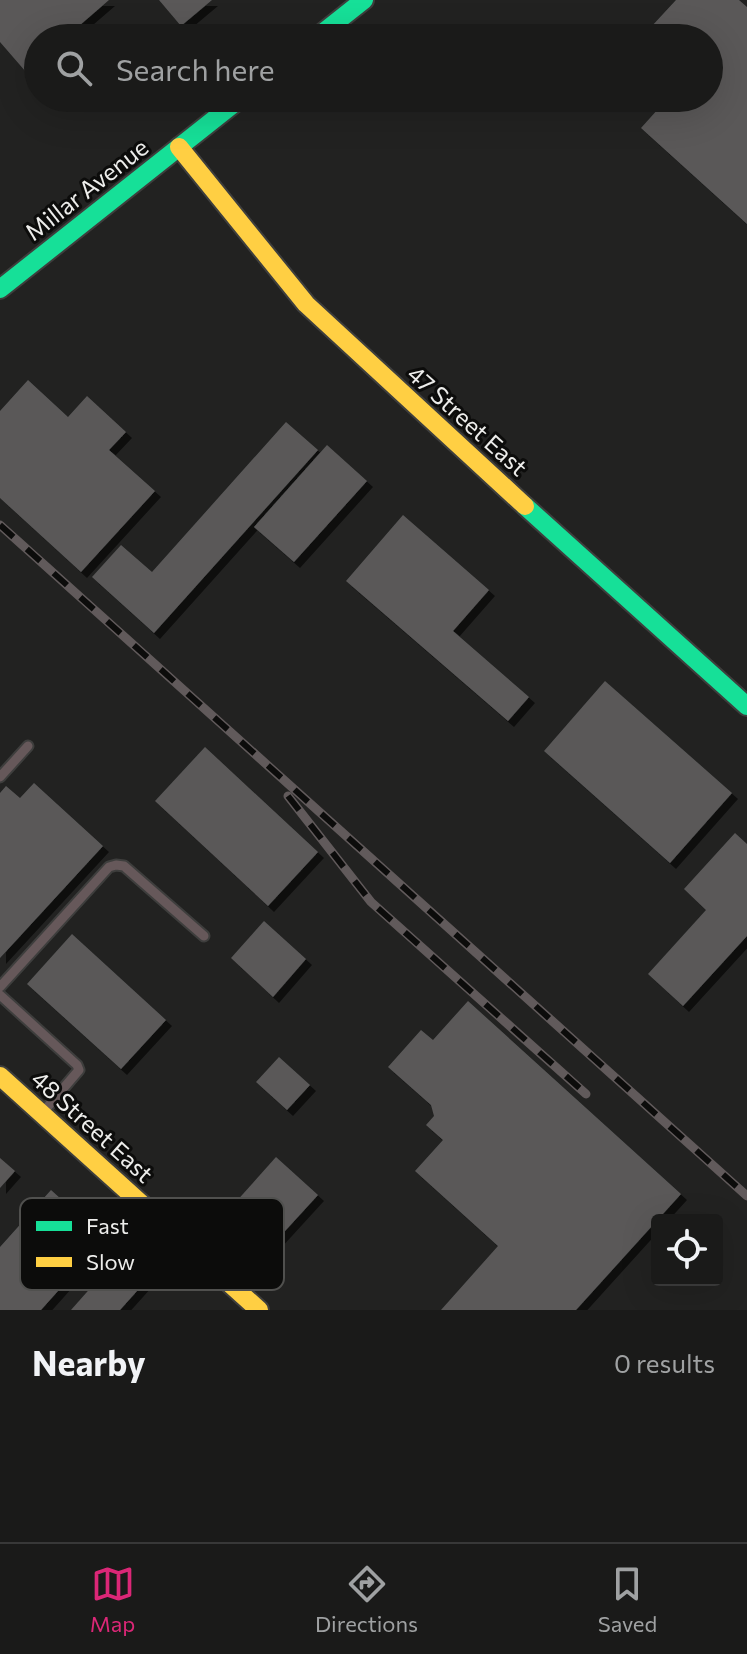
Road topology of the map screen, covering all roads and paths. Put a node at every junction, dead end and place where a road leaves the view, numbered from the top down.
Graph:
1 (364, 0) edge
2 (334, 24) edge
3 (223, 112) edge
4 (179, 147) junction
5 (0, 289) edge
6 (747, 706) edge
7 (28, 746) dead end
8 (0, 777) edge
9 (204, 936) dead end
10 (0, 987) edge
11 (0, 995) edge
12 (0, 1076) edge
13 (42, 1114) junction
14 (135, 1198) edge
15 (237, 1290) edge
16 (259, 1310) edge

1 - 2 street
3 - 4 street, Millar Avenue
4 - 5 street, Millar Avenue
4 - 6 street, 47 Street East
7 - 8 lane
9 - 10 lane
11 - 13 lane
12 - 13 street, 48 Street East
13 - 14 street, 48 Street East
15 - 16 street, 48 Street East

